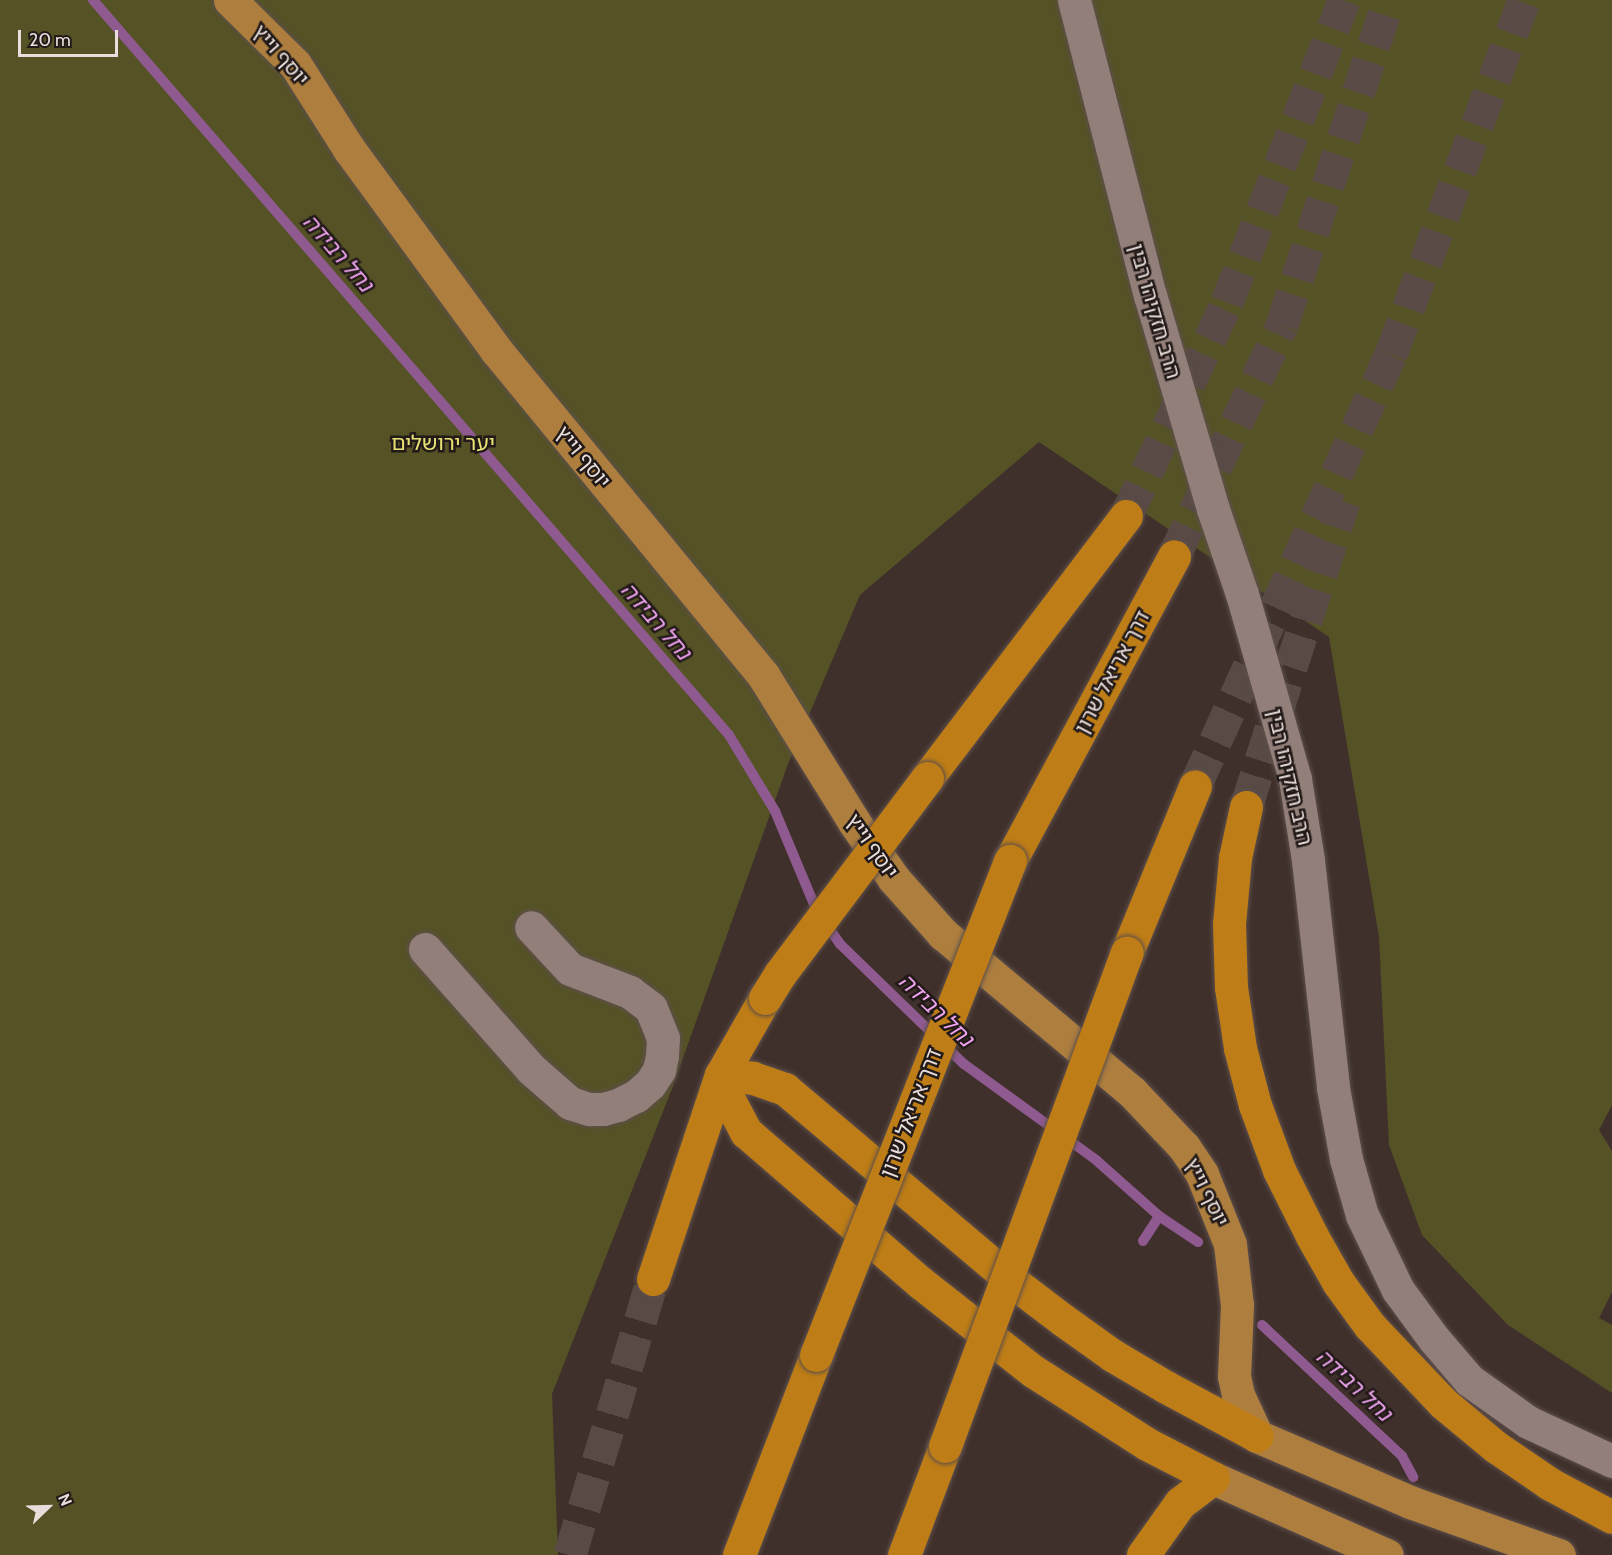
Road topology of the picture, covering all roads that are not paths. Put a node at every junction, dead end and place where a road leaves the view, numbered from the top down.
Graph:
1 (230, 0) edge
2 (1074, 0) edge
3 (1126, 516) tunnel mouth
4 (1174, 556) tunnel mouth
5 (1195, 786) tunnel mouth
6 (1246, 807) tunnel mouth
7 (531, 927) dead end
8 (425, 949) dead end
9 (721, 1075) junction
10 (653, 1279) tunnel mouth
11 (1257, 1436) junction
12 (1612, 1461) edge
13 (1213, 1478) junction
14 (1612, 1516) edge
15 (739, 1555) edge
16 (904, 1555) edge
17 (1143, 1555) edge
18 (1387, 1555) edge
19 (1559, 1555) edge

1 - 11 main road, יוסף וייץ
2 - 12 street, הרב חזקיהו רבין
3 - 9 highway, bridge
4 - 15 highway, דרך אריאל שרון, bridge
5 - 16 highway, bridge
6 - 14 highway
7 - 8 street
9 - 10 highway
9 - 11 highway
9 - 13 highway
11 - 19 main road
13 - 17 highway
13 - 18 main road

